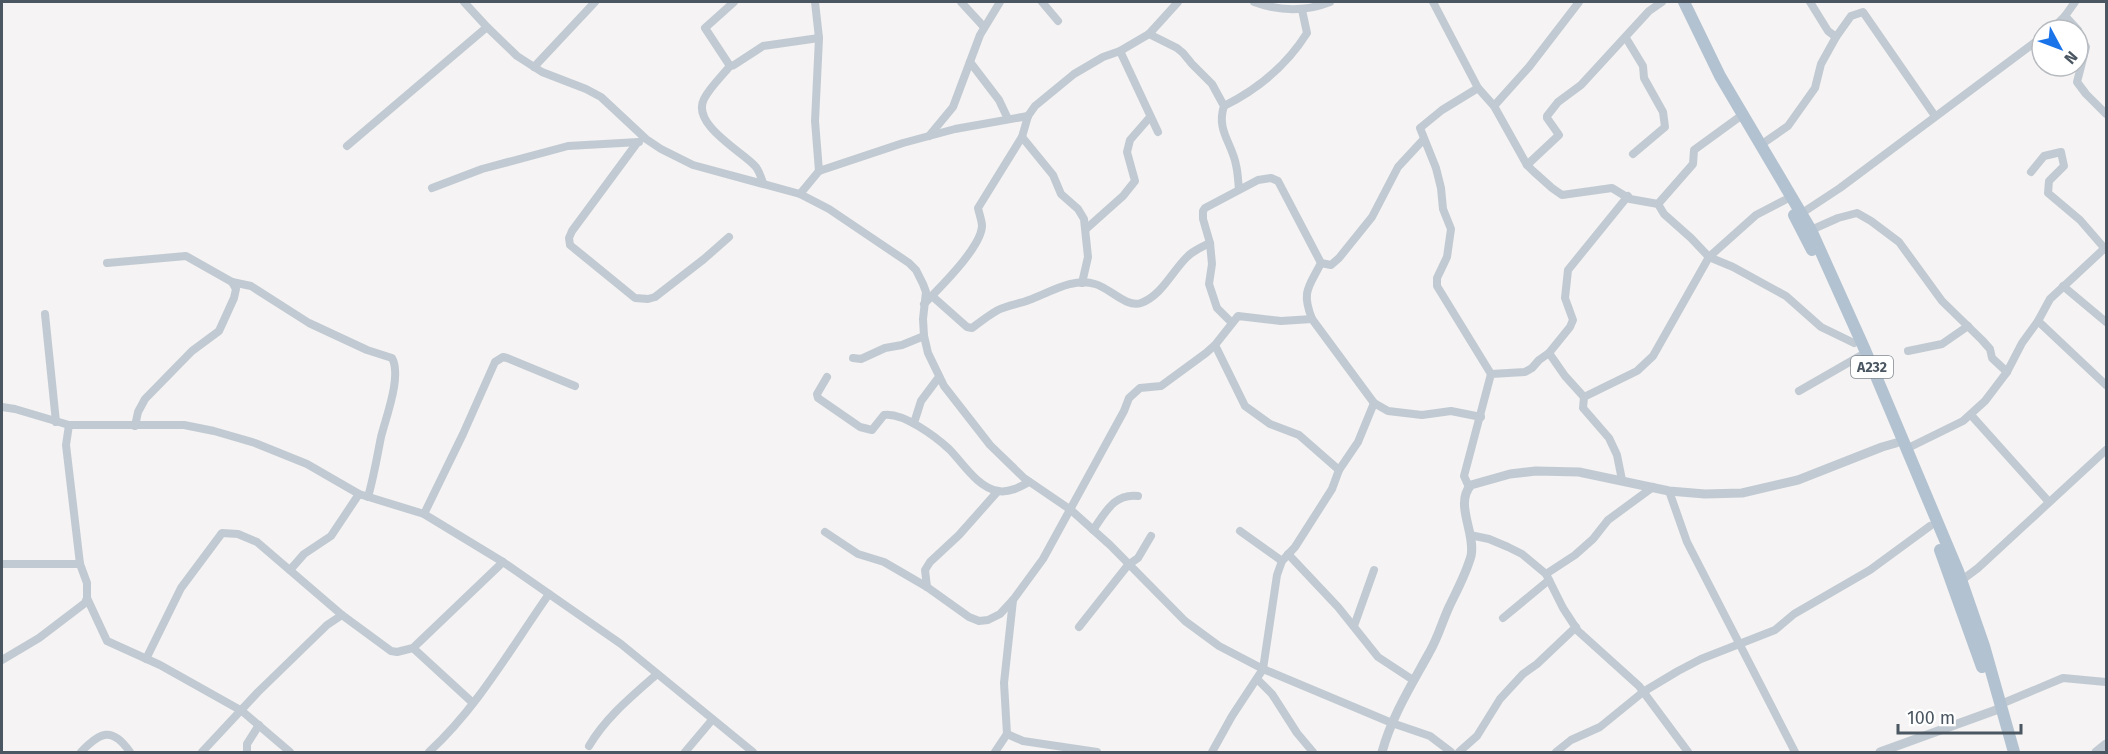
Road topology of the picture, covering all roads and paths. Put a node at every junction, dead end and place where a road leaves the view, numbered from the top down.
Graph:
1 (464, 2) edge
2 (595, 2) edge
3 (734, 2) edge
4 (815, 2) edge
5 (961, 2) edge
6 (1000, 2) edge
7 (1042, 2) edge
8 (1178, 2) edge
9 (1254, 2) edge
10 (1330, 2) edge
11 (1433, 2) edge
12 (1579, 2) edge
13 (1662, 2) edge
14 (1676, 2) edge
15 (1684, 2) edge
16 (1810, 2) edge
17 (2075, 2) edge
18 (1302, 10) junction
19 (2065, 16) edge
20 (1058, 21) dead end
21 (487, 27) junction
22 (984, 27) junction
23 (1149, 34) junction
24 (1836, 37) junction
25 (819, 38) junction
26 (1626, 38) junction
27 (2030, 46) edge
28 (1120, 51) junction
29 (970, 62) junction
30 (730, 66) junction
31 (534, 67) junction
32 (2077, 78) edge
33 (1478, 88) junction
34 (1224, 106) junction
35 (1494, 106) junction
36 (2106, 114) edge
37 (1028, 116) junction
38 (1935, 116) junction
39 (1150, 117) junction
40 (1738, 118) junction
41 (1008, 119) junction
42 (1158, 132) dead end
43 (928, 136) junction
44 (1022, 137) junction
45 (646, 139) junction
46 (1423, 140) junction
47 (637, 143) junction
48 (1762, 144) junction
49 (346, 146) dead end
50 (1633, 154) dead end
51 (1527, 165) junction
52 (819, 171) junction
53 (2031, 172) dead end
54 (764, 183) junction
55 (432, 188) dead end
56 (1239, 189) junction
57 (800, 194) junction
58 (1628, 196) junction
59 (1785, 200) junction
60 (1658, 204) junction
61 (1799, 215) junction
62 (1086, 229) junction
63 (1811, 230) junction
64 (729, 237) dead end
65 (1210, 243) junction
66 (2106, 249) edge
67 (1709, 257) junction
68 (107, 263) dead end
69 (1321, 263) junction
70 (232, 282) junction
71 (1082, 283) junction
72 (2063, 286) junction
73 (932, 296) junction
74 (924, 304) junction
75 (45, 314) dead end
76 (1312, 319) junction
77 (2038, 321) junction
78 (2106, 322) edge
79 (1232, 323) junction
80 (1968, 326) junction
81 (924, 336) junction
82 (1854, 343) junction
83 (1215, 345) junction
84 (1908, 351) dead end
85 (1549, 352) junction
86 (1860, 356) junction
87 (853, 358) dead end
88 (2007, 372) junction
89 (1491, 374) junction
90 (827, 376) dead end
91 (939, 377) junction
92 (2106, 385) edge
93 (575, 386) dead end
94 (1799, 391) dead end
95 (1584, 397) junction
96 (1374, 403) junction
97 (2, 407) edge
98 (1971, 415) junction
99 (1481, 417) junction
100 (56, 422) junction
101 (914, 423) junction
102 (69, 425) junction
103 (135, 426) junction
104 (1901, 446) junction
105 (2106, 450) edge
106 (1339, 470) junction
107 (1622, 480) junction
108 (1029, 482) junction
109 (1468, 487) junction
110 (1653, 487) junction
111 (998, 491) junction
112 (1669, 491) junction
113 (363, 495) junction
114 (1138, 496) dead end
115 (2049, 501) junction
116 (1071, 510) junction
117 (424, 514) junction
118 (1930, 526) junction
119 (1093, 530) junction
120 (1240, 531) dead end
121 (825, 532) dead end
122 (1470, 535) junction
123 (1151, 536) dead end
124 (1288, 554) junction
125 (1282, 561) junction
126 (503, 562) junction
127 (2, 564) edge
128 (80, 564) junction
129 (1128, 565) junction
130 (290, 570) junction
131 (1374, 570) dead end
132 (1547, 577) junction
133 (1957, 583) junction
134 (927, 587) junction
135 (549, 594) junction
136 (87, 598) junction
137 (1013, 600) junction
138 (342, 615) junction
139 (1503, 618) dead end
140 (1354, 626) junction
141 (1079, 627) dead end
142 (1576, 627) junction
143 (1740, 644) junction
144 (412, 648) junction
145 (146, 659) junction
146 (2, 660) edge
147 (1263, 669) junction
148 (657, 674) junction
149 (1257, 679) junction
150 (1413, 680) junction
151 (2106, 682) edge
152 (1643, 692) junction
153 (473, 703) junction
154 (1998, 707) junction
155 (242, 711) junction
156 (712, 720) junction
157 (1392, 723) junction
158 (259, 725) junction
159 (1007, 734) junction
160 (2106, 744) edge
161 (589, 746) dead end
162 (278, 749) edge
163 (81, 753) edge
164 (130, 753) edge
165 (202, 753) edge
166 (247, 753) edge
167 (290, 753) edge
168 (429, 753) edge
169 (685, 753) edge
170 (753, 753) edge
171 (995, 753) edge
172 (1097, 753) edge
173 (1212, 753) edge
174 (1313, 753) edge
175 (1382, 753) edge
176 (1451, 753) edge
177 (1459, 753) edge
178 (1556, 753) edge
179 (1688, 753) edge
180 (1795, 753) edge
181 (1880, 753) edge
182 (2005, 753) edge
183 (2014, 753) edge
184 (2096, 753) edge

1 - 21 street
2 - 31 street
3 - 30 street
4 - 25 street
5 - 22 street
6 - 22 street
7 - 20 street
8 - 23 street
9 - 18 street
10 - 18 street
11 - 33 street
12 - 35 street
13 - 26 street
14 - 40 main road, A232
15 - 48 main road, A232
16 - 24 street
17 - 19 street
18 - 34 street
21 - 31 street
21 - 49 street
22 - 29 street
23 - 28 street
23 - 34 street
24 - 38 street
24 - 48 street
25 - 30 street
25 - 52 street
26 - 50 street
26 - 51 street
27 - 38 street
28 - 37 street
28 - 39 street
29 - 41 street
29 - 43 street
30 - 54 street
31 - 45 street
32 - 36 street
33 - 35 street
33 - 46 street
34 - 56 street
35 - 51 street
37 - 41 street
37 - 44 street
38 - 61 street
39 - 42 street
39 - 62 street
40 - 59 main road, A232
40 - 60 street
41 - 43 street
43 - 52 street
44 - 62 street
44 - 73 street
45 - 47 street
45 - 54 street
46 - 69 street
46 - 89 street
47 - 55 street
47 - 64 street
48 - 61 main road, A232
51 - 58 street
52 - 57 street
53 - 66 street
54 - 57 street
56 - 65 street
56 - 69 street
57 - 74 street
58 - 60 street
58 - 85 street
59 - 61 main road, A232
59 - 67 street
60 - 67 street
61 - 63 main road, A232
61 - 82 main road, A232
62 - 71 street
63 - 80 street
63 - 104 main road, A232
65 - 71 street
65 - 79 street
66 - 72 street
67 - 82 street
67 - 95 street
68 - 70 street
69 - 76 street
70 - 103 street
70 - 113 street
71 - 73 street
72 - 77 street
72 - 78 street
73 - 74 street
74 - 81 street
75 - 100 street
76 - 79 street
76 - 96 street
77 - 88 street
77 - 92 street
79 - 83 street
80 - 84 street
80 - 88 street
81 - 87 street
81 - 91 street
82 - 86 main road, A232
83 - 106 street
83 - 116 street
85 - 89 street
85 - 95 street
86 - 94 street
86 - 104 main road, A232
88 - 98 street
89 - 99 street
90 - 101 street
91 - 101 street
91 - 108 street
93 - 117 street
95 - 107 street
96 - 99 street
96 - 106 street
97 - 100 street
98 - 104 street
98 - 115 street
99 - 109 street
100 - 102 street
101 - 111 street
102 - 103 street
102 - 128 street
103 - 113 street
104 - 112 street
104 - 118 main road, A232
104 - 133 main road, A232
105 - 115 street
106 - 124 street
107 - 109 street
107 - 110 street
108 - 111 street
108 - 116 street
109 - 122 street
110 - 112 street
110 - 132 street
111 - 134 street
112 - 143 street
113 - 117 street
113 - 130 street
114 - 119 street
115 - 133 street
116 - 119 street
116 - 137 street
117 - 126 street
118 - 133 main road, A232
118 - 143 street
119 - 129 street
120 - 125 street
121 - 134 street
122 - 132 street
122 - 150 street
123 - 129 street
124 - 125 street
124 - 140 street
125 - 147 street
126 - 135 street
126 - 144 street
127 - 128 street
128 - 136 street
129 - 141 street
129 - 147 street
130 - 138 street
130 - 145 street
131 - 140 street
132 - 139 street
132 - 142 street
133 - 154 main road, A232
134 - 137 street
135 - 148 street
135 - 153 street
136 - 145 street
136 - 146 street
137 - 159 street
138 - 144 street
138 - 155 street
140 - 150 street
142 - 152 street
142 - 177 street
143 - 152 street
143 - 180 street
144 - 153 street
145 - 155 street
147 - 149 street
147 - 157 street
148 - 156 street
148 - 161 street
149 - 173 street
149 - 174 street
150 - 157 street
151 - 154 street
152 - 178 street
152 - 179 street
153 - 168 street
154 - 181 street
154 - 182 main road, A232
154 - 183 main road, A232
155 - 158 street
155 - 165 street
156 - 169 street
156 - 170 street
157 - 175 street
157 - 176 street
158 - 162 street
158 - 166 street
159 - 171 street
159 - 172 street
160 - 184 street
162 - 167 street
163 - 164 street

